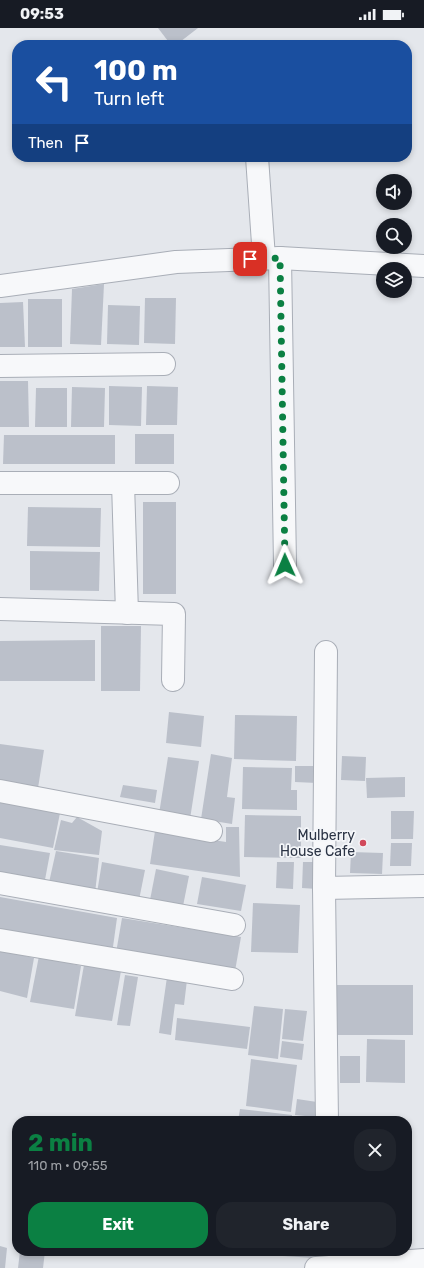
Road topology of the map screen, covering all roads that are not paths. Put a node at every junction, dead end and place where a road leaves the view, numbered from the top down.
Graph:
1 (258, 162) edge
2 (272, 258) junction
3 (424, 266) edge
4 (0, 286) edge
5 (164, 364) dead end
6 (0, 366) edge
7 (0, 483) edge
8 (123, 483) junction
9 (168, 483) dead end
10 (285, 565) dead end
11 (0, 609) edge
12 (127, 613) junction
13 (326, 652) dead end
14 (173, 680) dead end
15 (0, 791) edge
16 (211, 831) dead end
17 (0, 883) edge
18 (424, 886) edge
19 (324, 888) junction
20 (234, 925) dead end
21 (0, 940) edge
22 (232, 979) dead end
23 (327, 1116) edge
24 (424, 1260) edge
25 (324, 1262) edge

1 - 2 street
2 - 3 street
2 - 4 street
2 - 10 street
5 - 6 street
7 - 8 street
8 - 9 street
8 - 12 street
11 - 12 street
12 - 14 street
13 - 19 street
15 - 16 street
17 - 20 street
18 - 19 street
19 - 23 street
21 - 22 street
24 - 25 street

